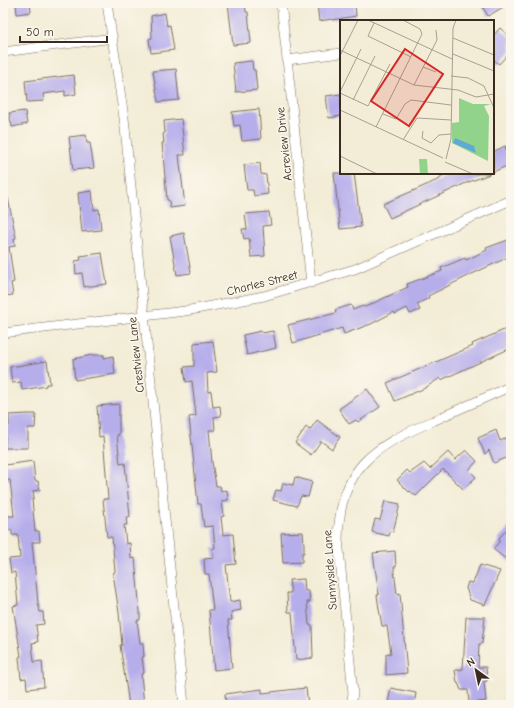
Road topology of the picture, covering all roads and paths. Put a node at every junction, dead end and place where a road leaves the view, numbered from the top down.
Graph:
1 (107, 3) edge
2 (281, 3) edge
3 (113, 38) junction
4 (3, 52) edge
5 (340, 53) edge
6 (287, 60) junction
7 (511, 200) edge
8 (311, 283) junction
9 (144, 315) junction
10 (3, 333) edge
11 (511, 386) edge
12 (184, 705) edge
13 (351, 705) edge

1 - 3 street, Crestview Lane
2 - 6 street, Acreview Drive
3 - 4 street
3 - 9 street, Crestview Lane
5 - 6 street
6 - 8 street, Acreview Drive
7 - 8 street, Charles Street
8 - 9 street, Charles Street
9 - 10 street, Charles Street
9 - 12 street, Crestview Lane
11 - 13 street, Sunnyside Lane

